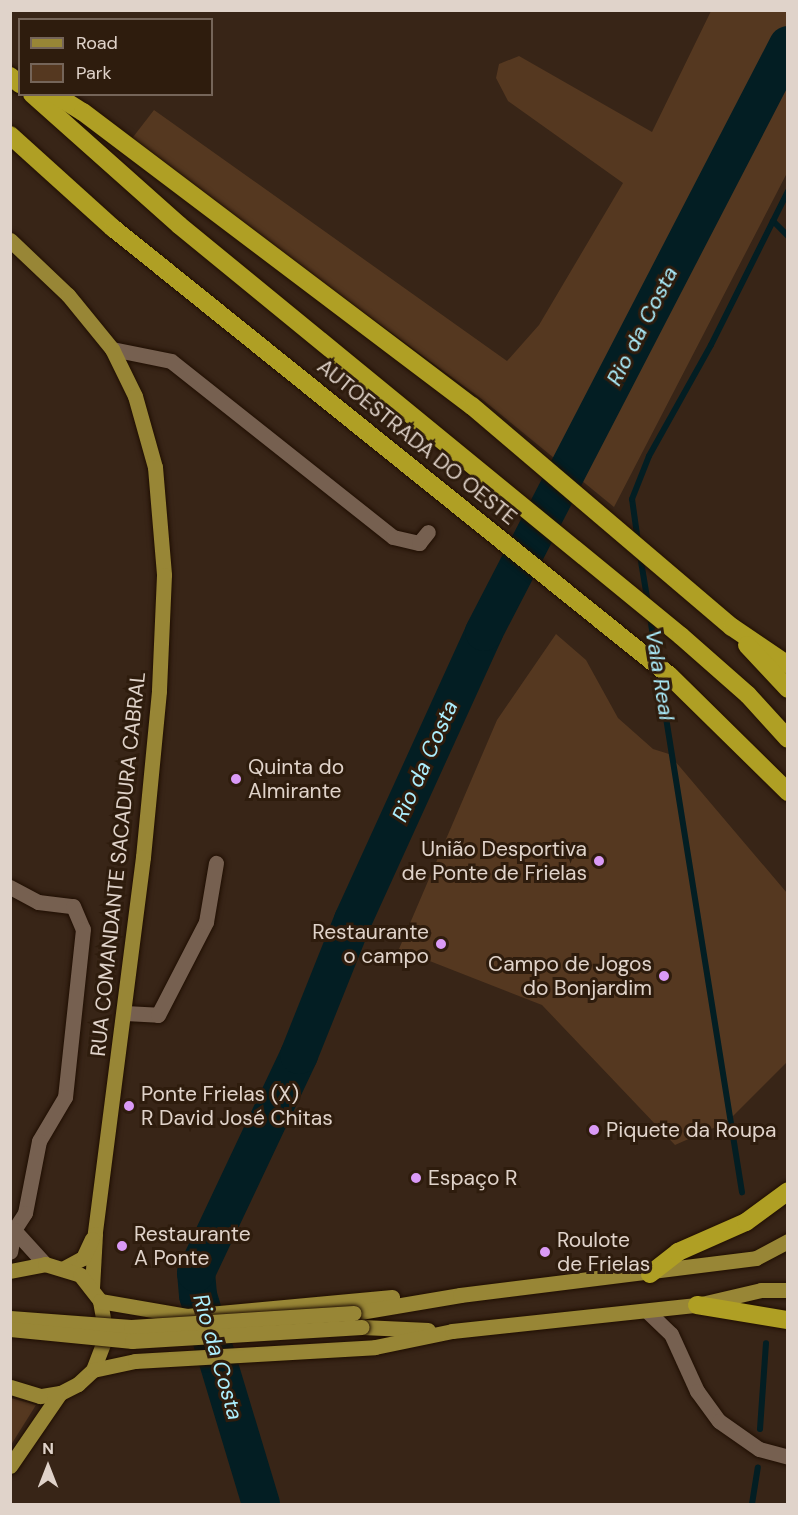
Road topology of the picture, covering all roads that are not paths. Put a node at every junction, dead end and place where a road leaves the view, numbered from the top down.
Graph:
1 (34, 96) edge
2 (57, 96) edge
3 (10, 135) edge
4 (10, 240) edge
5 (112, 349) junction
6 (428, 532) dead end
7 (732, 627) junction
8 (788, 665) edge
9 (788, 689) edge
10 (788, 739) edge
11 (788, 792) edge
12 (216, 863) dead end
13 (10, 887) edge
14 (125, 1013) junction
15 (788, 1191) edge
16 (15, 1230) junction
17 (95, 1234) junction
18 (788, 1241) edge
19 (10, 1252) edge
20 (45, 1264) junction
21 (64, 1268) junction
22 (10, 1271) edge
23 (650, 1274) junction
24 (788, 1290) edge
25 (96, 1294) junction
26 (460, 1295) junction
27 (697, 1305) junction
28 (647, 1311) junction
29 (10, 1318) edge
30 (788, 1320) edge
31 (10, 1329) edge
32 (452, 1331) junction
33 (93, 1370) junction
34 (10, 1387) edge
35 (60, 1393) junction
36 (788, 1457) edge
37 (10, 1466) edge

1 - 10 highway, AUTOESTRADA DO OESTE
2 - 7 highway
3 - 11 highway, AUTOESTRADA DO OESTE
4 - 5 main road, RUA COMANDANTE SACADURA CABRAL
5 - 6 street
5 - 14 main road, RUA COMANDANTE SACADURA CABRAL
7 - 8 highway
7 - 9 highway
12 - 14 street
13 - 16 street
14 - 17 main road, RUA COMANDANTE SACADURA CABRAL
15 - 23 highway
16 - 19 street
16 - 20 street
17 - 21 main road, RUA COMANDANTE SACADURA CABRAL
17 - 25 main road, RUA COMANDANTE SACADURA CABRAL
18 - 23 main road
20 - 21 main road
20 - 22 main road
21 - 25 main road
23 - 26 main road
24 - 27 main road
25 - 26 main road
25 - 33 main road, RUA COMANDANTE SACADURA CABRAL
26 - 29 main road, bridge
27 - 28 main road
27 - 30 highway
28 - 32 main road
28 - 36 street
31 - 32 main road, bridge
32 - 33 main road
33 - 35 main road
34 - 35 main road
35 - 37 main road

